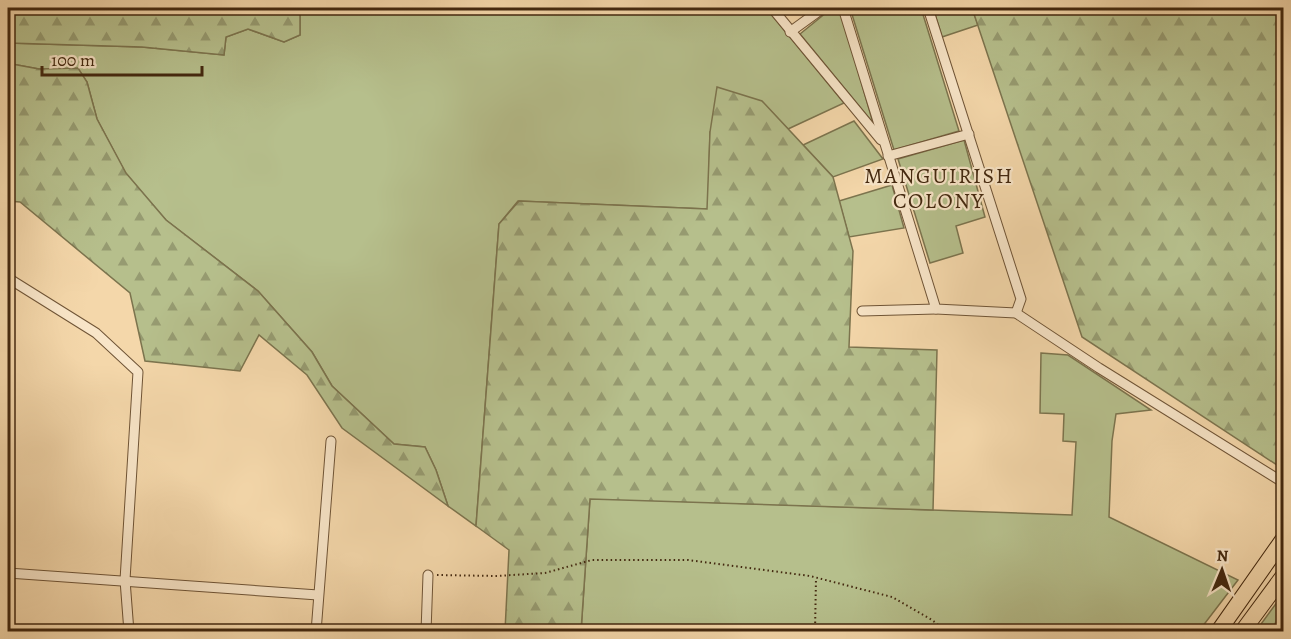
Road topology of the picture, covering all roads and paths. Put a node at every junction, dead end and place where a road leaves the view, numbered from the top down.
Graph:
1 (772, 8) edge
2 (823, 8) edge
3 (843, 8) edge
4 (928, 8) edge
5 (790, 32) junction
6 (969, 134) junction
7 (884, 144) junction
8 (888, 156) junction
9 (8, 278) edge
10 (936, 309) junction
11 (862, 311) dead end
12 (1016, 313) junction
13 (331, 441) dead end
14 (1284, 483) edge
15 (1284, 538) edge
16 (8, 573) edge
17 (428, 575) joint
18 (1284, 575) edge
19 (816, 578) junction
20 (125, 580) junction
21 (318, 595) junction
22 (129, 632) edge
23 (316, 632) edge
24 (426, 632) edge
25 (815, 632) edge
26 (947, 632) edge
27 (1218, 632) edge
28 (1242, 632) edge

1 - 5 street
2 - 5 street
3 - 7 street
4 - 6 street
5 - 7 street
6 - 8 street
6 - 12 street
7 - 8 street
8 - 10 street
9 - 20 street
10 - 11 street
10 - 12 street
12 - 14 street
13 - 21 street
15 - 27 main road
16 - 20 street
17 - 19 path
17 - 24 street
18 - 28 main road
19 - 25 path
19 - 26 path
20 - 21 street
20 - 22 street
21 - 23 street

